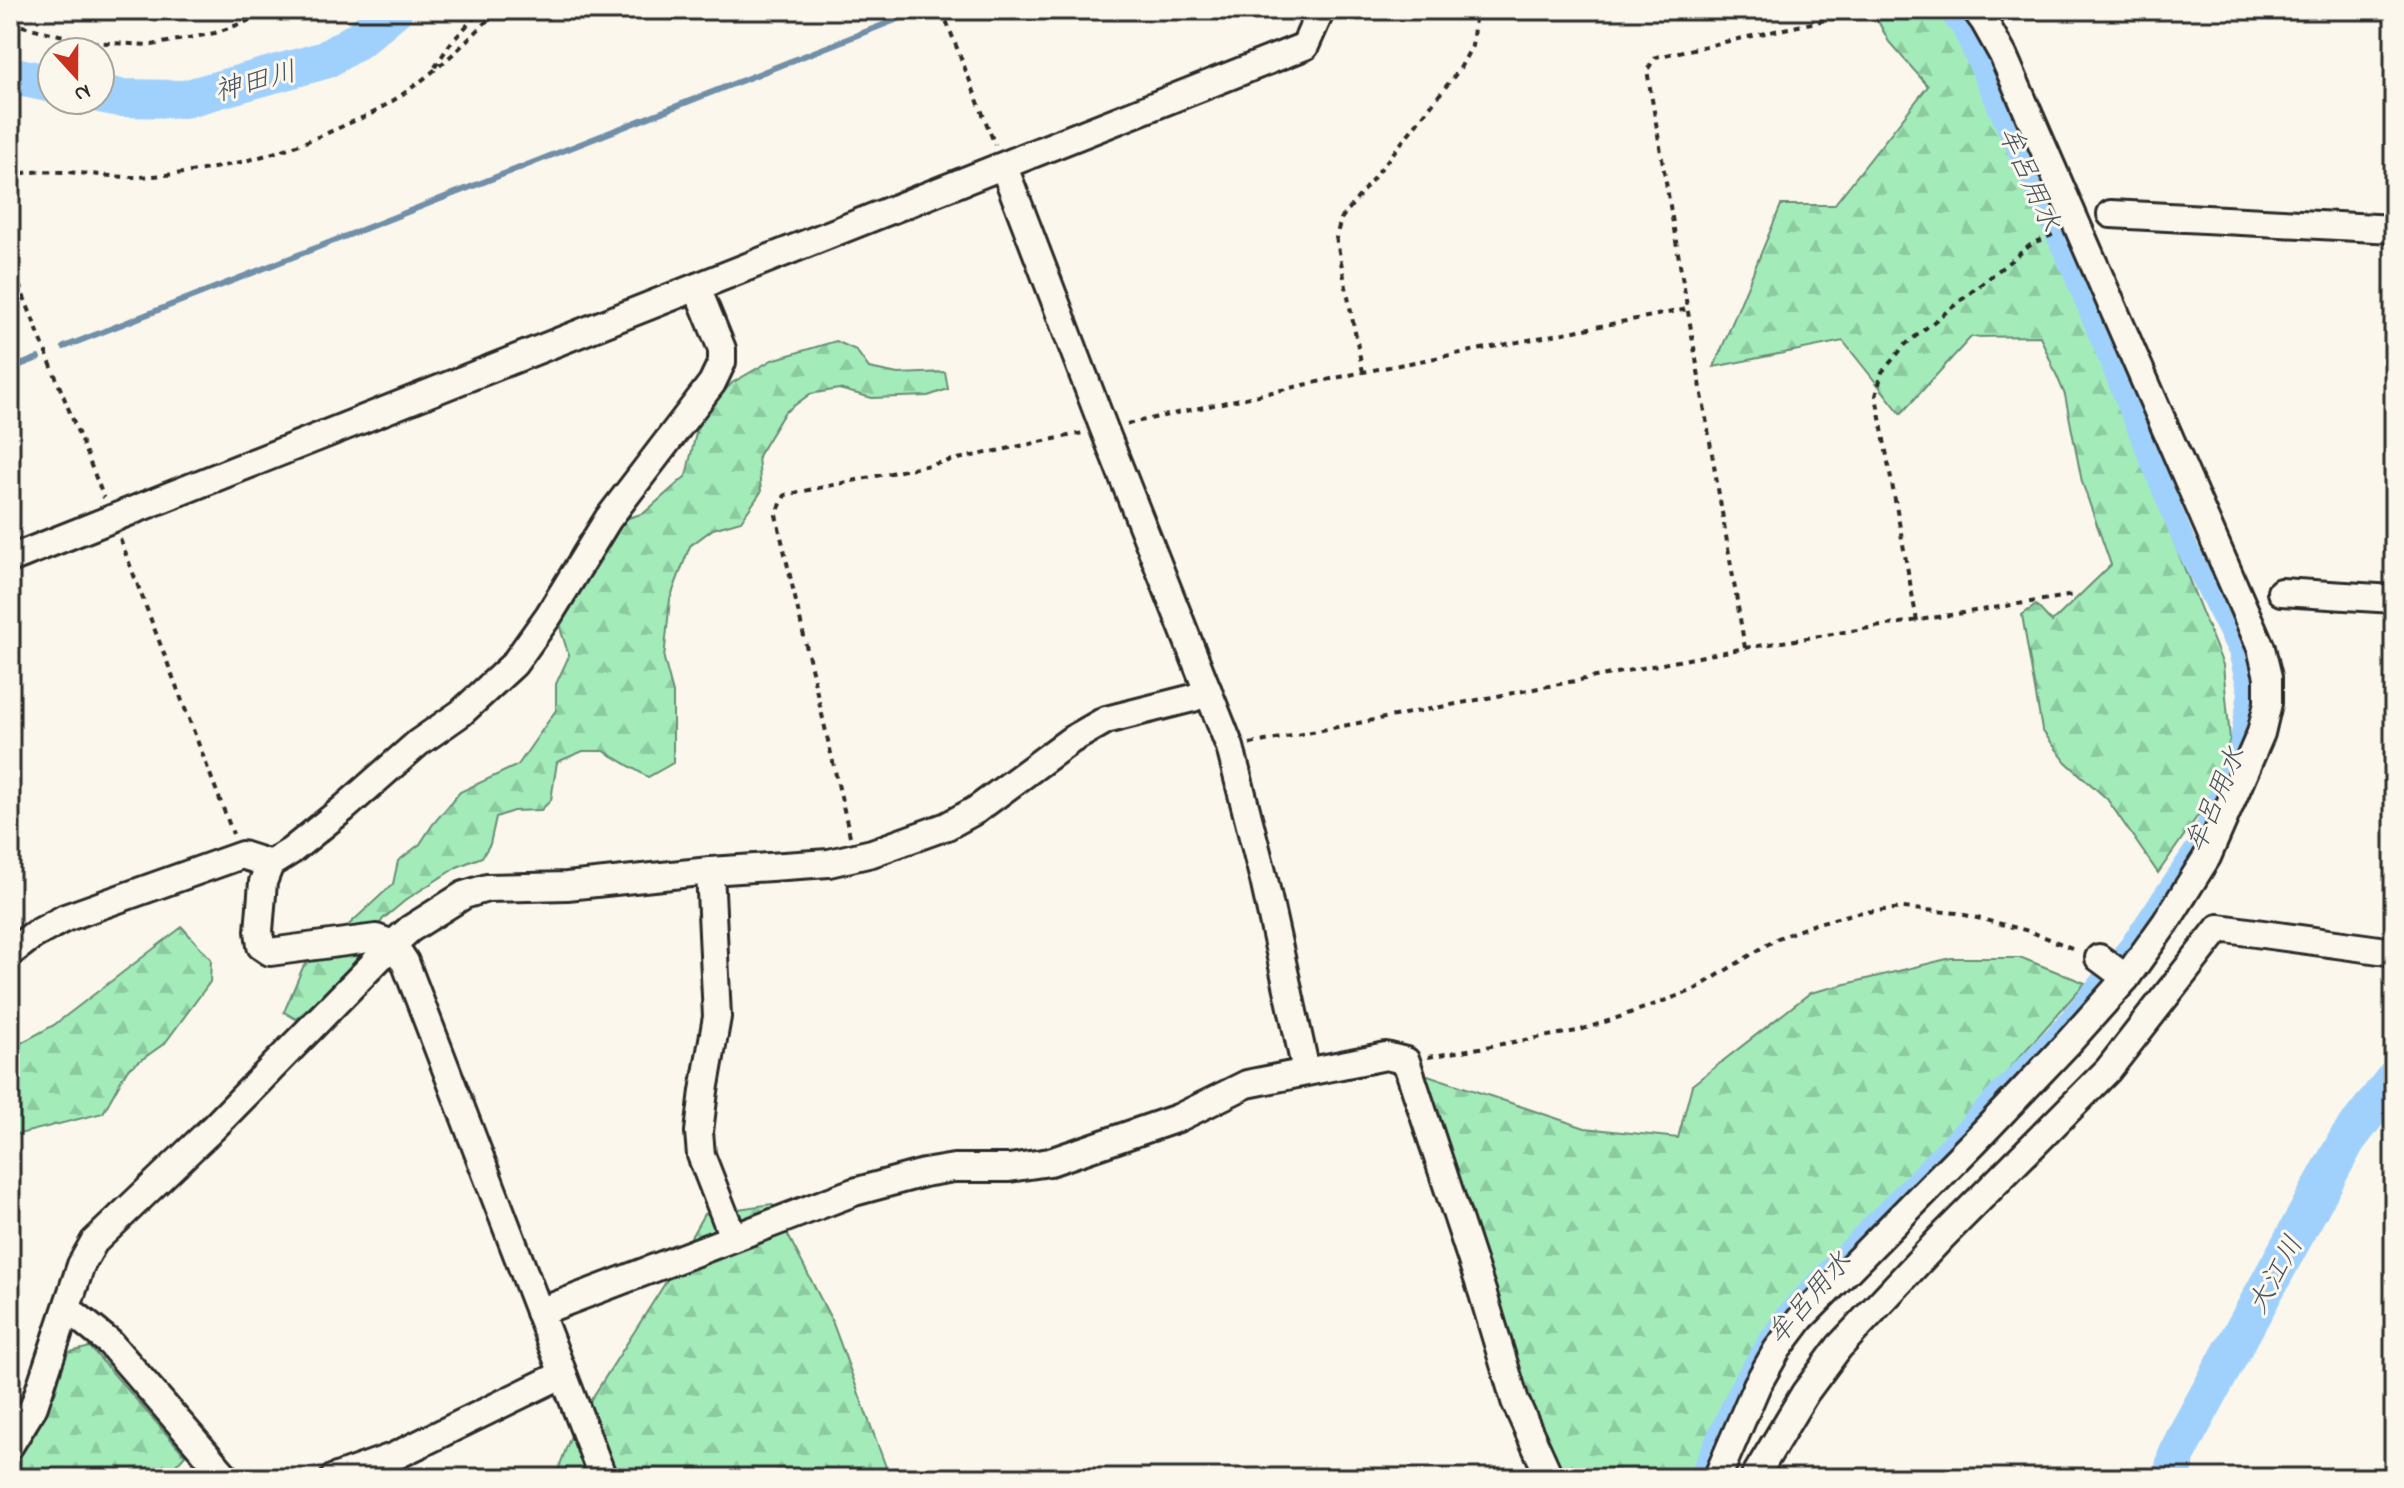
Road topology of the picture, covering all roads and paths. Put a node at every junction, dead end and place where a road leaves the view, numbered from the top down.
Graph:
1 (19, 10) edge
2 (278, 10) edge
3 (481, 10) edge
4 (497, 10) edge
5 (942, 10) edge
6 (1321, 10) edge
7 (1476, 10) edge
8 (1861, 10) edge
9 (1976, 10) edge
10 (13, 24) edge
11 (432, 72) junction
12 (1004, 167) junction
13 (10, 177) edge
14 (2111, 214) dead end
15 (2394, 229) edge
16 (2050, 236) dead end
17 (10, 262) edge
18 (697, 288) junction
19 (1363, 372) dead end
20 (113, 519) junction
21 (10, 559) edge
22 (2281, 592) dead end
23 (2074, 595) dead end
24 (2394, 599) edge
25 (1917, 621) junction
26 (1745, 648) junction
27 (1208, 691) junction
28 (1230, 747) junction
29 (242, 855) junction
30 (270, 864) junction
31 (710, 871) junction
32 (393, 944) junction
33 (2394, 952) edge
34 (10, 953) edge
35 (2115, 969) junction
36 (1406, 1061) junction
37 (1306, 1071) junction
38 (733, 1237) junction
39 (539, 1312) junction
40 (66, 1313) junction
41 (563, 1374) junction
42 (10, 1445) edge
43 (227, 1478) edge
44 (334, 1478) edge
45 (603, 1478) edge
46 (1550, 1478) edge
47 (1717, 1478) edge
48 (1754, 1478) edge

1 - 10 path
2 - 10 path
3 - 11 path
4 - 11 path
5 - 12 path
6 - 12 street
7 - 19 path
8 - 26 path
9 - 35 street
11 - 13 path
12 - 18 street
12 - 27 street
14 - 15 street
16 - 25 path
17 - 20 path
18 - 20 street
18 - 30 street
20 - 21 street
20 - 29 path
22 - 24 street
23 - 25 path
25 - 26 path
26 - 28 path
27 - 28 street
27 - 31 street
28 - 37 street
29 - 30 street
29 - 34 street
30 - 32 street
31 - 32 street
31 - 38 street
32 - 39 street
32 - 40 street
33 - 48 street
35 - 36 path
35 - 47 street
36 - 37 street
36 - 46 street
37 - 38 street
38 - 39 street
39 - 41 street
40 - 42 street
40 - 43 street
41 - 44 street
41 - 45 street

